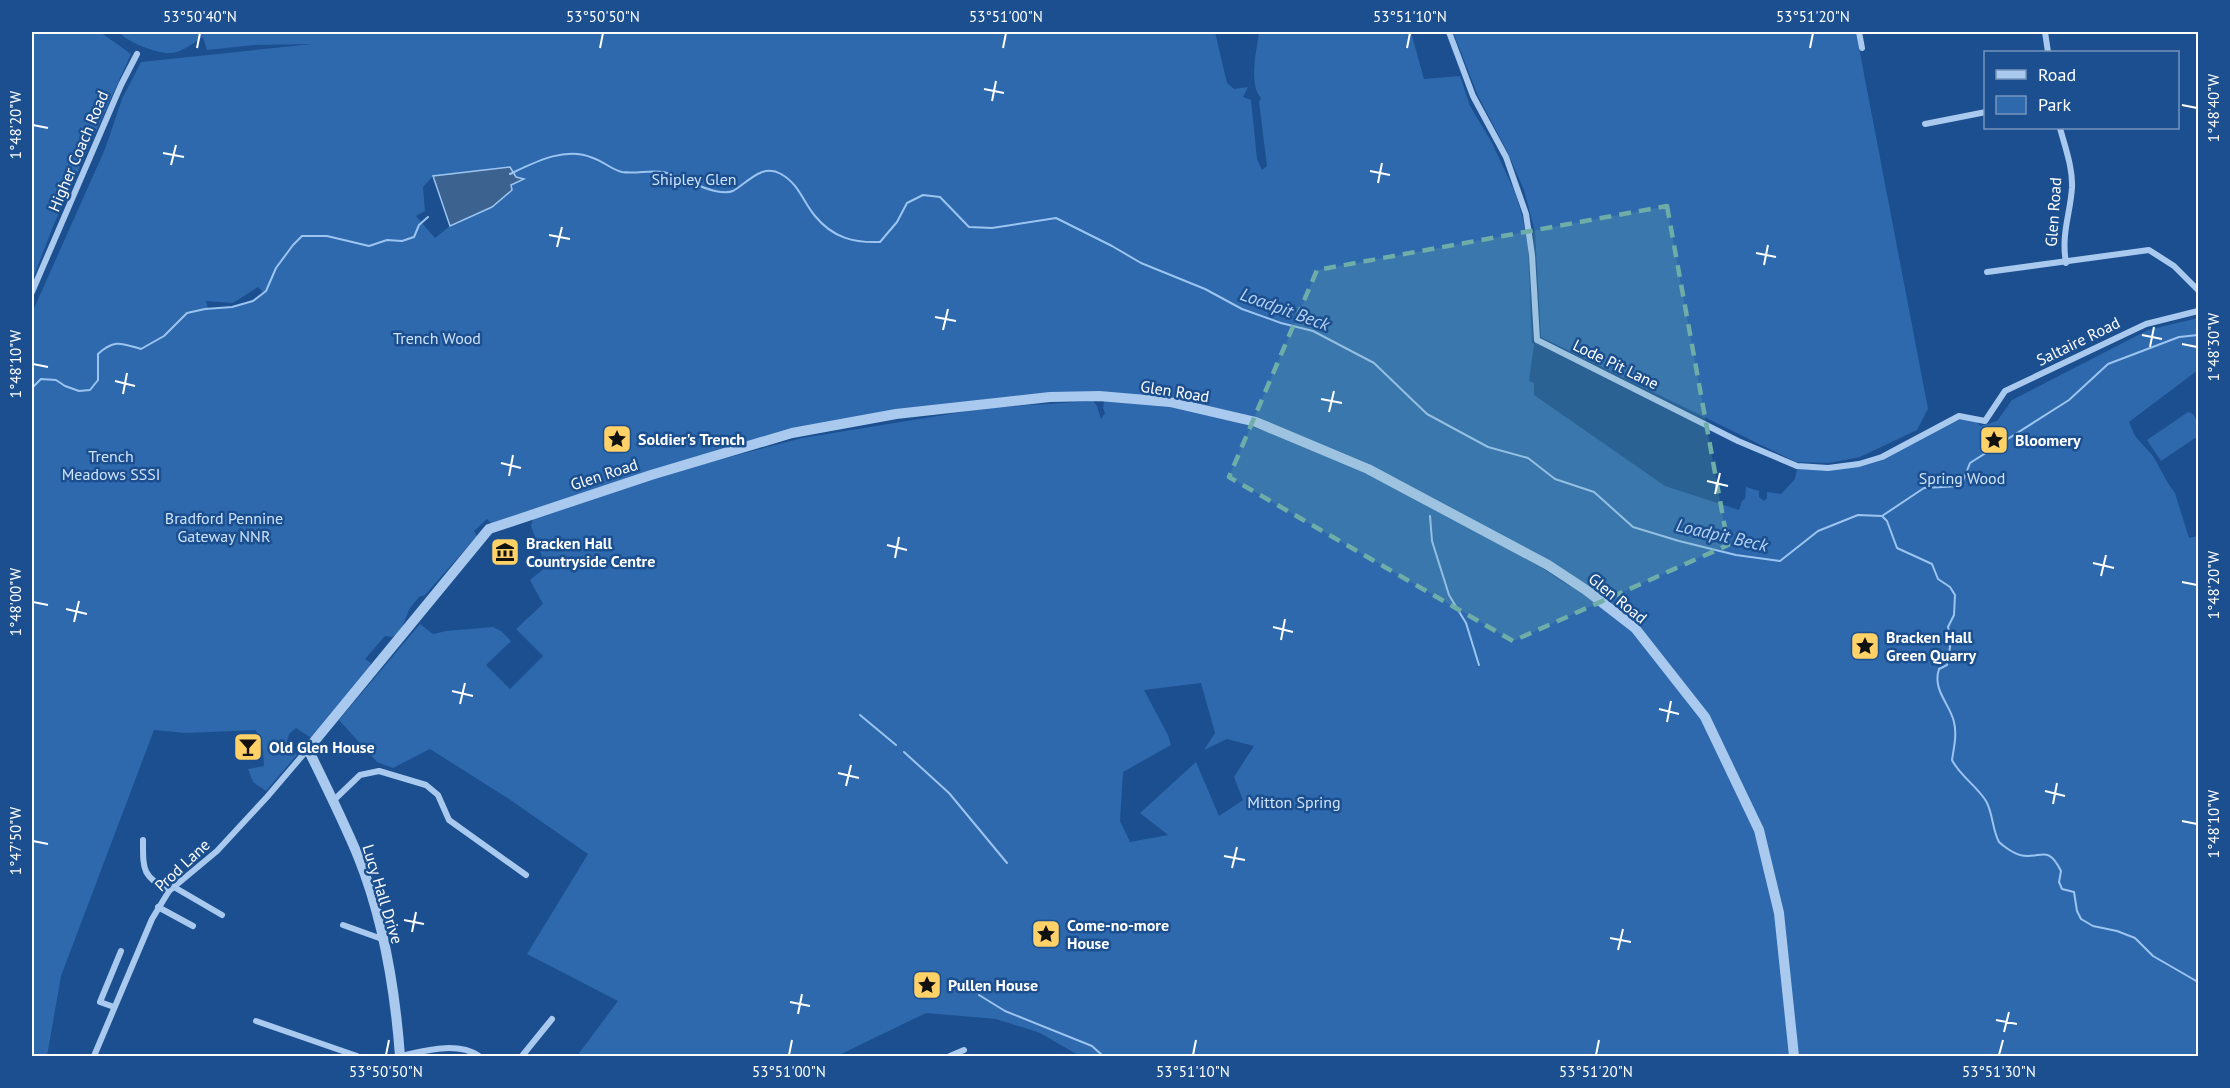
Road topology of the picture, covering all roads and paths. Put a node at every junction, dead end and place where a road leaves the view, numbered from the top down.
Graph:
1 (1449, 32) edge
2 (1859, 32) edge
3 (2045, 32) edge
4 (1862, 48) dead end
5 (2048, 51) edge
6 (137, 54) dead end
7 (1984, 112) edge
8 (1925, 124) dead end
9 (2060, 129) edge
10 (2066, 263) junction
11 (1987, 272) dead end
12 (2199, 290) edge
13 (32, 292) edge
14 (2199, 310) edge
15 (1985, 421) joint
16 (308, 748) junction
17 (333, 801) junction
18 (143, 840) dead end
19 (526, 875) dead end
20 (171, 889) junction
21 (158, 907) junction
22 (222, 915) dead end
23 (344, 924) dead end
24 (193, 926) dead end
25 (382, 939) junction
26 (121, 951) dead end
27 (114, 1007) junction
28 (552, 1019) dead end
29 (256, 1021) dead end
30 (964, 1050) dead end
31 (94, 1056) edge
32 (357, 1056) edge
33 (400, 1056) edge
34 (479, 1056) edge
35 (522, 1056) edge
36 (950, 1056) edge
37 (1794, 1056) edge

1 - 15 street, Lode Pit Lane
2 - 4 street
3 - 5 street
6 - 13 street, Higher Coach Road
7 - 8 street
9 - 10 street, Glen Road
10 - 11 street, Glen Road
10 - 12 street, Glen Road
14 - 15 street, Saltaire Road
16 - 17 street, Lucy Hall Drive
16 - 20 street, Prod Lane
16 - 37 street, Glen Road
17 - 19 street
17 - 25 street, Lucy Hall Drive
18 - 20 street
20 - 21 street, Prod Lane
20 - 22 street
21 - 24 street
21 - 27 street, Prod Lane
23 - 25 street
25 - 33 street, Lucy Hall Drive
26 - 27 street
27 - 31 street, Prod Lane
28 - 35 street
29 - 32 street
30 - 36 street
33 - 34 street

